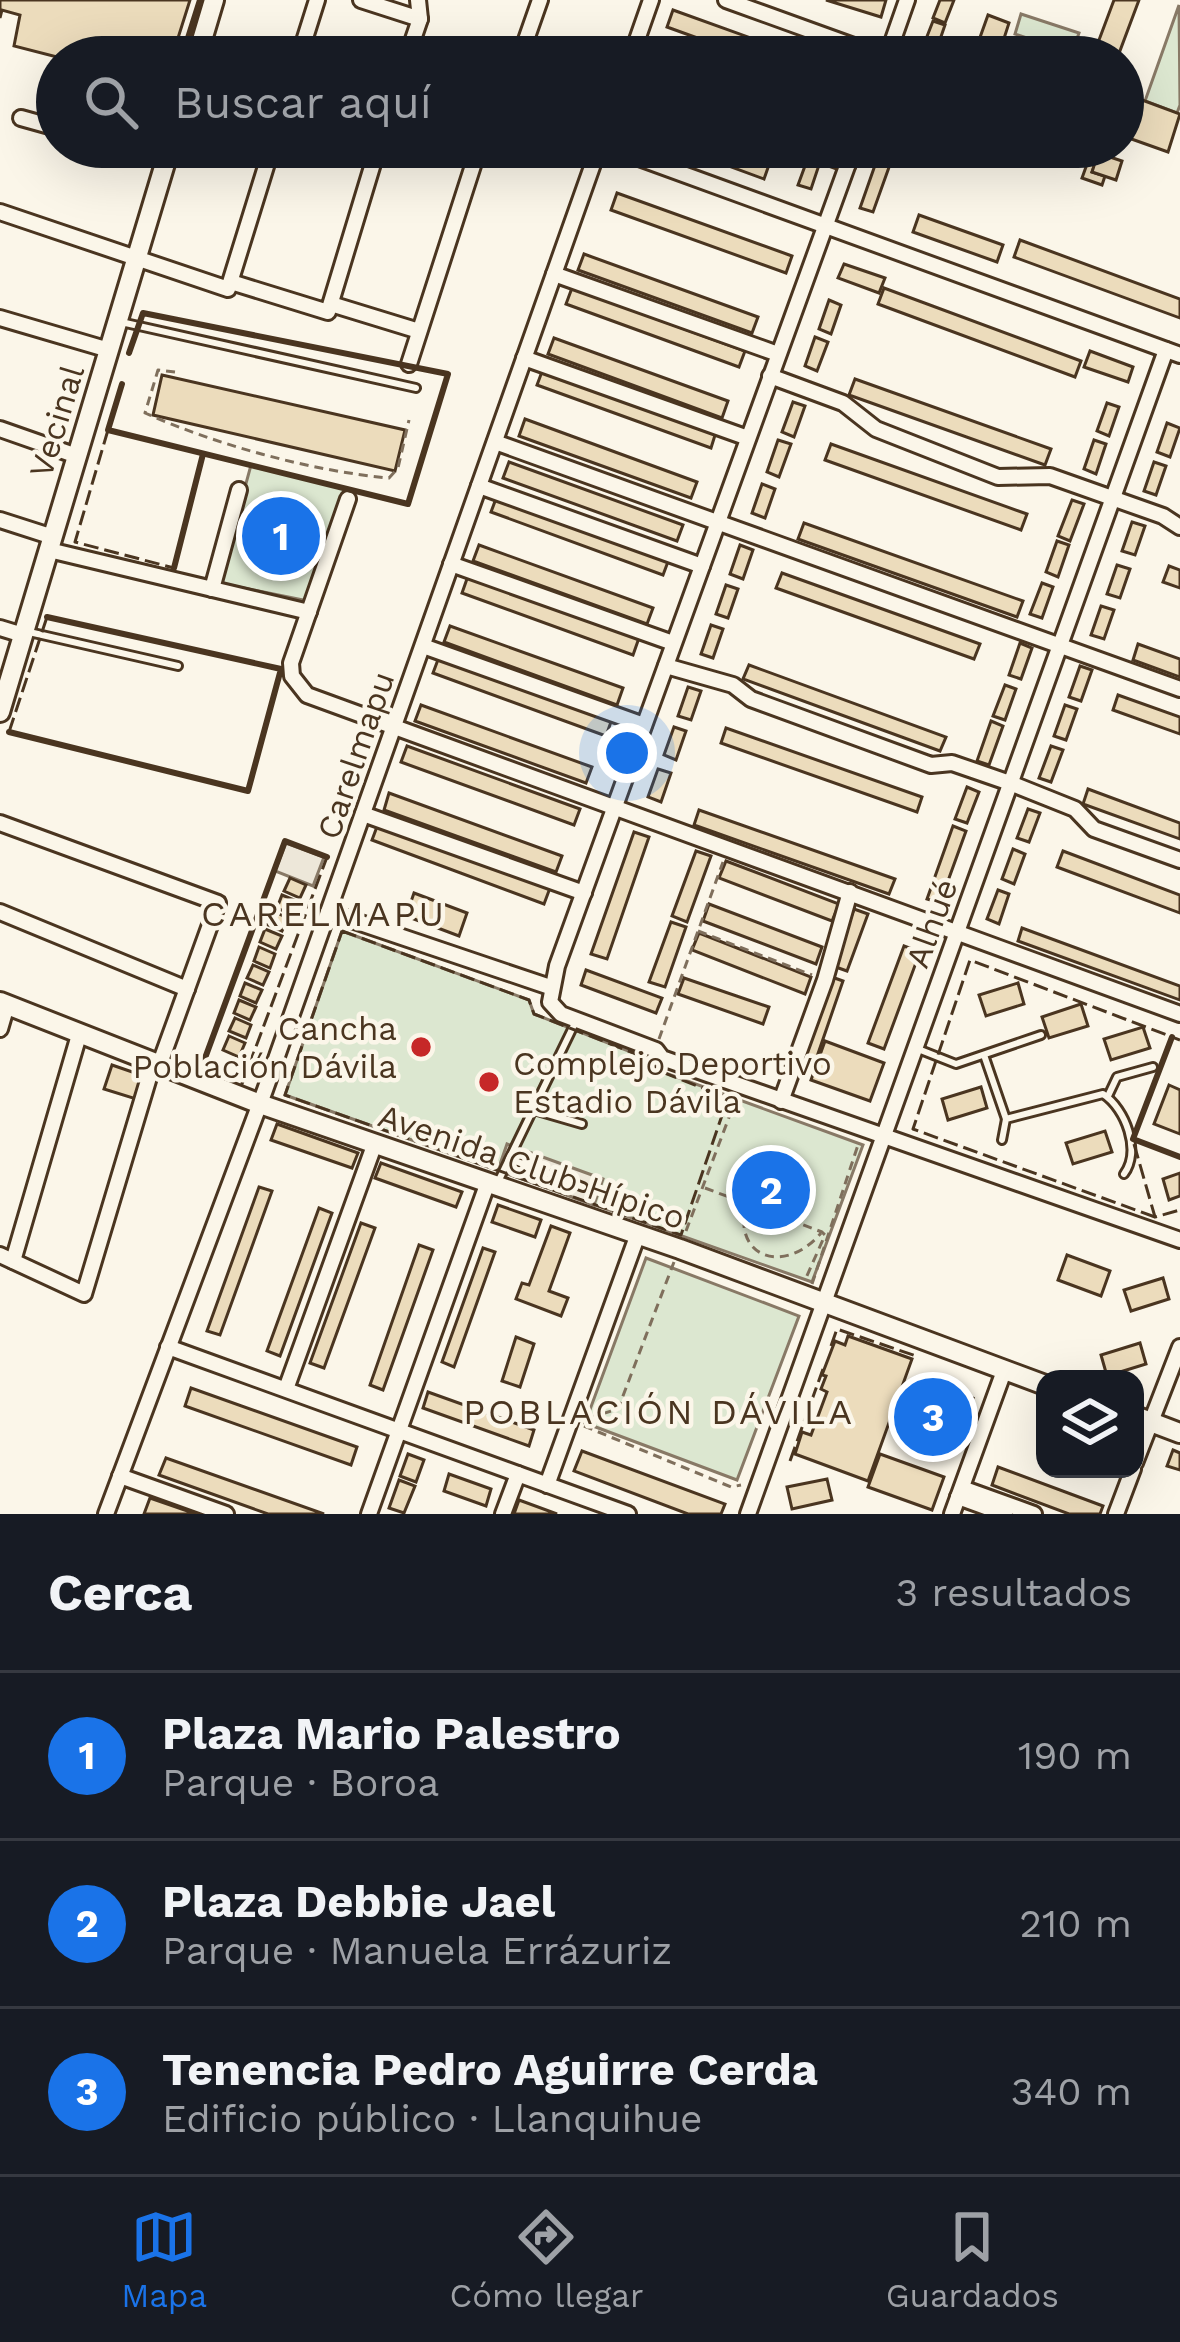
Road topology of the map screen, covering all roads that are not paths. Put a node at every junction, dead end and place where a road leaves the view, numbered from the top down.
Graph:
1 (214, 0) edge
2 (316, 0) edge
3 (361, 0) edge
4 (418, 0) edge
5 (540, 0) edge
6 (651, 0) edge
7 (726, 0) edge
8 (908, 0) edge
9 (420, 19) junction
10 (203, 36) edge
11 (305, 36) edge
12 (414, 36) edge
13 (527, 36) edge
14 (638, 36) edge
15 (827, 36) edge
16 (894, 36) edge
17 (21, 118) dead end
18 (36, 122) edge
19 (164, 168) edge
20 (266, 168) edge
21 (372, 168) edge
22 (471, 168) edge
23 (592, 168) edge
24 (666, 168) edge
25 (847, 168) edge
26 (0, 212) edge
27 (825, 226) junction
28 (136, 261) junction
29 (554, 274) junction
30 (230, 285) junction
31 (329, 308) junction
32 (0, 318) edge
33 (118, 321) junction
34 (419, 331) junction
35 (109, 350) junction
36 (1173, 353) edge
37 (778, 354) junction
38 (524, 358) junction
39 (410, 364) dead end
40 (770, 376) junction
41 (416, 388) dead end
42 (0, 429) edge
43 (748, 438) junction
44 (494, 442) junction
45 (77, 455) junction
46 (479, 486) junction
47 (239, 490) dead end
48 (1113, 498) junction
49 (348, 499) dead end
50 (0, 520) edge
51 (717, 522) junction
52 (1180, 527) edge
53 (51, 544) junction
54 (452, 564) junction
55 (702, 566) junction
56 (212, 589) junction
57 (309, 612) junction
58 (0, 628) edge
59 (24, 633) junction
60 (674, 644) junction
61 (423, 646) junction
62 (1059, 646) junction
63 (178, 666) dead end
64 (665, 666) junction
65 (1180, 689) edge
66 (0, 712) edge
67 (644, 725) junction
68 (393, 729) junction
69 (1010, 783) junction
70 (614, 808) junction
71 (363, 814) junction
72 (0, 823) edge
73 (1180, 860) edge
74 (850, 892) junction
75 (584, 893) junction
76 (0, 912) edge
77 (328, 912) junction
78 (956, 931) junction
79 (550, 987) junction
80 (187, 989) junction
81 (3, 1004) edge
82 (1180, 1014) edge
83 (577, 1020) junction
84 (0, 1029) edge
85 (79, 1035) junction
86 (1041, 1035) dead end
87 (914, 1047) junction
88 (983, 1054) junction
89 (156, 1065) junction
90 (1153, 1067) dead end
91 (1108, 1096) junction
92 (781, 1101) junction
93 (260, 1104) junction
94 (534, 1109) junction
95 (1006, 1119) junction
96 (582, 1124) dead end
97 (882, 1138) junction
98 (1002, 1140) dead end
99 (375, 1143) junction
100 (510, 1159) junction
101 (1124, 1174) dead end
102 (492, 1184) junction
103 (583, 1186) dead end
104 (638, 1234) junction
105 (1180, 1240) edge
106 (6, 1258) edge
107 (823, 1301) junction
108 (168, 1347) junction
109 (1180, 1348) edge
110 (1004, 1371) junction
111 (1036, 1382) edge
112 (286, 1390) junction
113 (1144, 1417) edge
114 (1144, 1419) edge
115 (399, 1430) junction
116 (1180, 1432) edge
117 (518, 1474) junction
118 (120, 1476) junction
119 (1130, 1478) edge
120 (547, 1484) junction
121 (960, 1493) junction
122 (617, 1512) edge
123 (106, 1514) edge
124 (226, 1514) edge
125 (369, 1514) edge
126 (503, 1514) edge
127 (748, 1514) edge
128 (952, 1514) edge
129 (1005, 1514) edge
130 (1034, 1514) edge
131 (1117, 1514) edge

1 - 10 street
2 - 11 street
3 - 9 street
4 - 9 street
5 - 13 street
6 - 14 street
7 - 15 street
8 - 16 street
9 - 12 street
17 - 18 street
19 - 28 street, Vecinal
20 - 30 street
21 - 31 street
22 - 34 street
23 - 29 street, Carelmapu
24 - 27 street
25 - 27 street
26 - 28 street
27 - 36 street
27 - 37 street
28 - 30 street
28 - 33 street, Vecinal
29 - 37 street
29 - 38 street, Carelmapu
30 - 31 street
31 - 34 street
32 - 35 street
33 - 35 street, Vecinal
33 - 41 lane
34 - 39 street
35 - 45 street, Vecinal
36 - 48 street, Alhué
37 - 40 street
38 - 43 street
38 - 44 street, Carelmapu
40 - 43 street
40 - 48 street
42 - 45 street
43 - 51 street
44 - 46 street, Carelmapu
44 - 51 street
45 - 53 street, Vecinal
46 - 54 street, Carelmapu
46 - 55 street
47 - 56 street
48 - 52 street
48 - 62 street, Alhué
49 - 57 street
50 - 53 street
51 - 55 street
51 - 62 street
53 - 56 street
53 - 59 street, Vecinal
54 - 60 street
54 - 61 street, Carelmapu
55 - 60 street
56 - 57 street
57 - 68 street
58 - 59 street
59 - 63 lane
59 - 66 street, Vecinal
60 - 64 street
61 - 67 street
61 - 68 street, Carelmapu
62 - 65 street
62 - 69 street, Alhué
64 - 67 street
64 - 69 street
67 - 70 street
68 - 70 street
68 - 71 street, Carelmapu
69 - 73 street
69 - 78 street, Alhué
70 - 74 street
70 - 75 street
71 - 75 street
71 - 77 street, Carelmapu
72 - 80 street
74 - 78 street
74 - 92 street
75 - 79 street
76 - 80 street
77 - 79 street
77 - 93 street, Carelmapu
78 - 82 street
78 - 87 street, Alhué
79 - 83 street
80 - 89 street
81 - 84 street
81 - 85 street, Avenida Club Hípico
83 - 92 street
83 - 94 lane
85 - 89 street, Avenida Club Hípico
85 - 106 street
86 - 88 lane
87 - 88 lane
87 - 97 street, Alhué
88 - 95 lane
89 - 93 street, Avenida Club Hípico
89 - 106 street
90 - 91 lane
91 - 95 lane
91 - 101 lane
92 - 97 street
93 - 99 street, Avenida Club Hípico
93 - 108 street, Carelmapu
94 - 96 lane
94 - 100 lane
95 - 98 lane
97 - 105 street
97 - 107 street, Alhué
99 - 102 street, Avenida Club Hípico
99 - 112 street
100 - 102 lane
100 - 103 lane
102 - 104 street, Avenida Club Hípico
102 - 115 street
104 - 107 street, Avenida Club Hípico
104 - 120 street
107 - 110 street, Avenida Club Hípico
107 - 127 street, Alhué
108 - 112 street
108 - 118 street, Carelmapu
109 - 113 street
110 - 111 street, Avenida Club Hípico
110 - 121 street
112 - 115 street
114 - 116 street
115 - 117 street
115 - 125 street
117 - 120 street
117 - 126 street
118 - 123 street, Carelmapu
118 - 124 street
119 - 131 street
120 - 122 street
121 - 128 street
121 - 129 street
121 - 130 street

